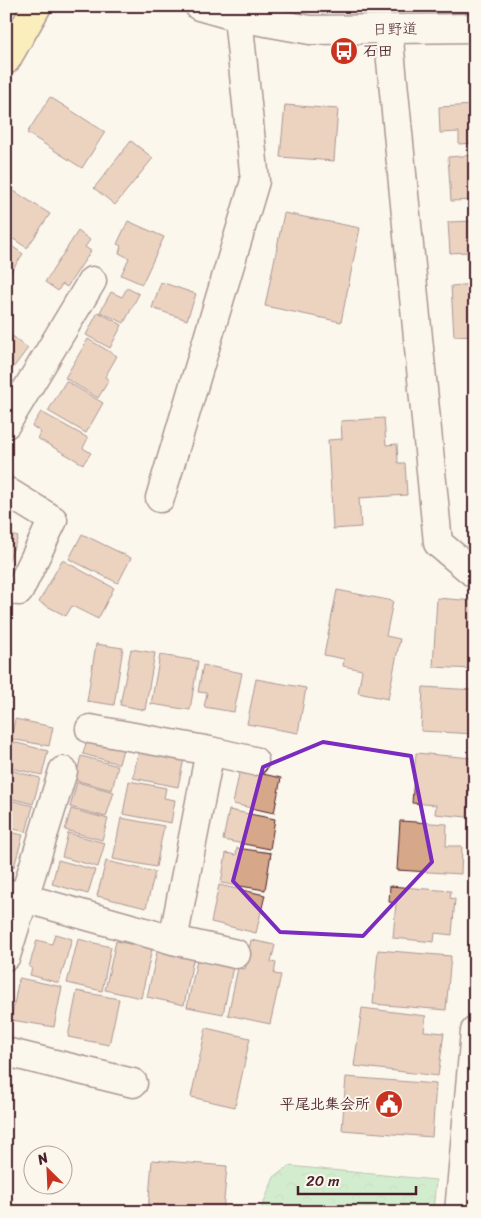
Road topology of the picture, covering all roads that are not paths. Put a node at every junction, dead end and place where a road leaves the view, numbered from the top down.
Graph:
1 (37, 6) edge
2 (199, 6) edge
3 (238, 17) junction
4 (475, 28) edge
5 (388, 30) junction
6 (6, 60) edge
7 (92, 281) dead end
8 (6, 424) edge
9 (6, 491) edge
10 (160, 498) dead end
11 (475, 574) edge
12 (20, 591) dead end
13 (90, 729) dead end
14 (210, 750) junction
15 (254, 761) dead end
16 (63, 771) dead end
17 (16, 896) edge
18 (173, 940) junction
19 (236, 954) dead end
20 (6, 956) edge
21 (475, 1031) edge
22 (6, 1052) edge
23 (133, 1083) dead end
24 (470, 1146) edge
25 (459, 1212) edge

1 - 6 main road
2 - 3 street, 日野道
3 - 5 street, 日野道
3 - 10 street
4 - 5 street, 日野道
5 - 11 street
7 - 8 street
9 - 12 street
13 - 14 street
14 - 15 street
14 - 18 street
16 - 17 street
17 - 18 street
17 - 20 street
18 - 19 street
21 - 24 street
22 - 23 street
24 - 25 street

